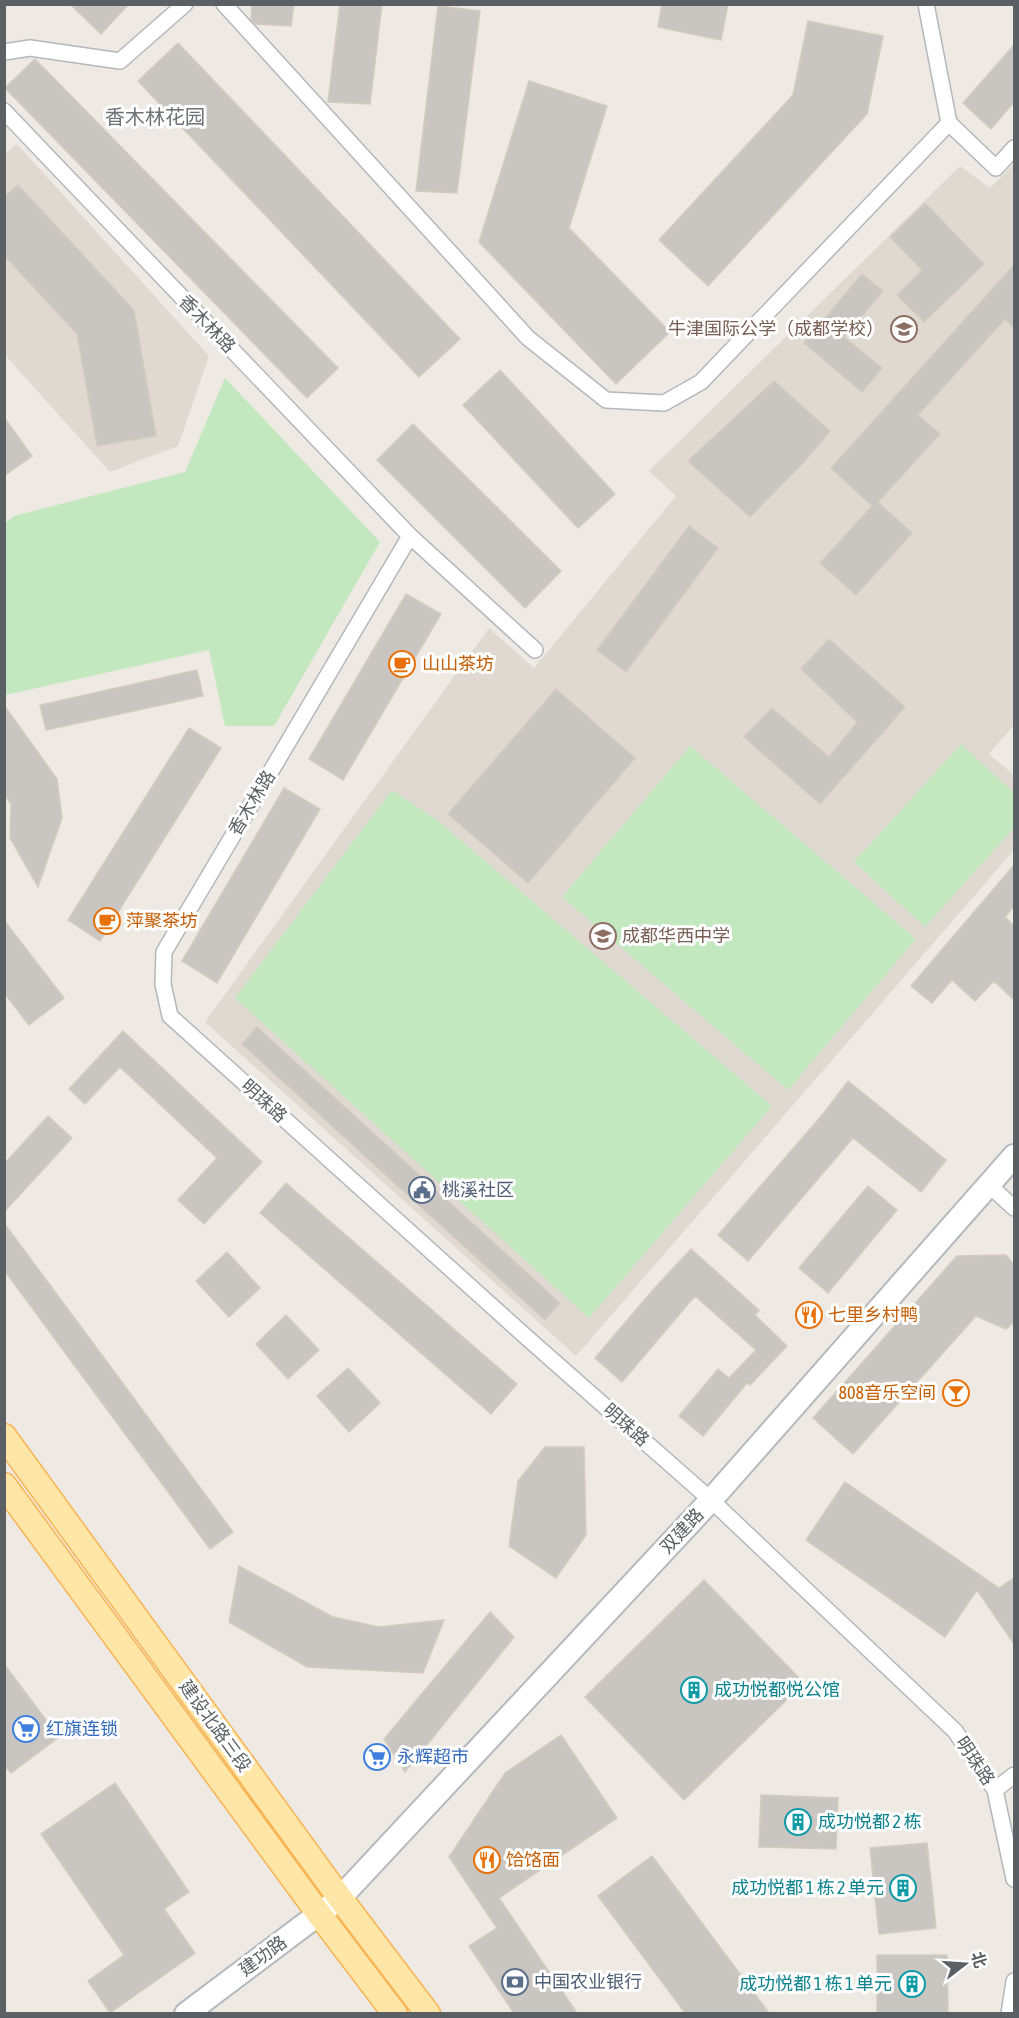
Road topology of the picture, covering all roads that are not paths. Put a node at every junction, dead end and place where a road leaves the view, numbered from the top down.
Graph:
1 (185, 4) edge
2 (224, 4) edge
3 (926, 4) edge
4 (4, 52) edge
5 (4, 111) edge
6 (949, 123) junction
7 (1014, 148) edge
8 (410, 536) junction
9 (535, 650) dead end
10 (170, 1016) joint
11 (1014, 1156) edge
12 (989, 1185) junction
13 (1014, 1208) edge
14 (4, 1436) edge
15 (4, 1485) edge
16 (711, 1500) junction
17 (1014, 1775) edge
18 (995, 1790) junction
19 (1014, 1879) edge
20 (340, 1898) junction
21 (319, 1914) junction
22 (1014, 1981) edge
23 (186, 2013) edge
24 (395, 2013) edge
25 (428, 2013) edge
26 (1009, 2013) edge

1 - 4 street
2 - 6 street
3 - 6 street
5 - 8 street, 香木林路
6 - 7 street
8 - 9 street, 香木林路
8 - 10 street, 香木林路
10 - 16 street, 明珠路
11 - 12 street, 双建路
12 - 13 street
12 - 16 street, 双建路
14 - 20 main road, 建设北路三段
15 - 21 main road, 建设北路三段
16 - 18 street, 明珠路
16 - 20 street, 双建路
17 - 18 street
18 - 19 street, 明珠路
20 - 21 street, 建功路
20 - 25 main road, 建设北路三段
21 - 23 street, 建功路
21 - 24 main road, 建设北路三段
22 - 26 street

